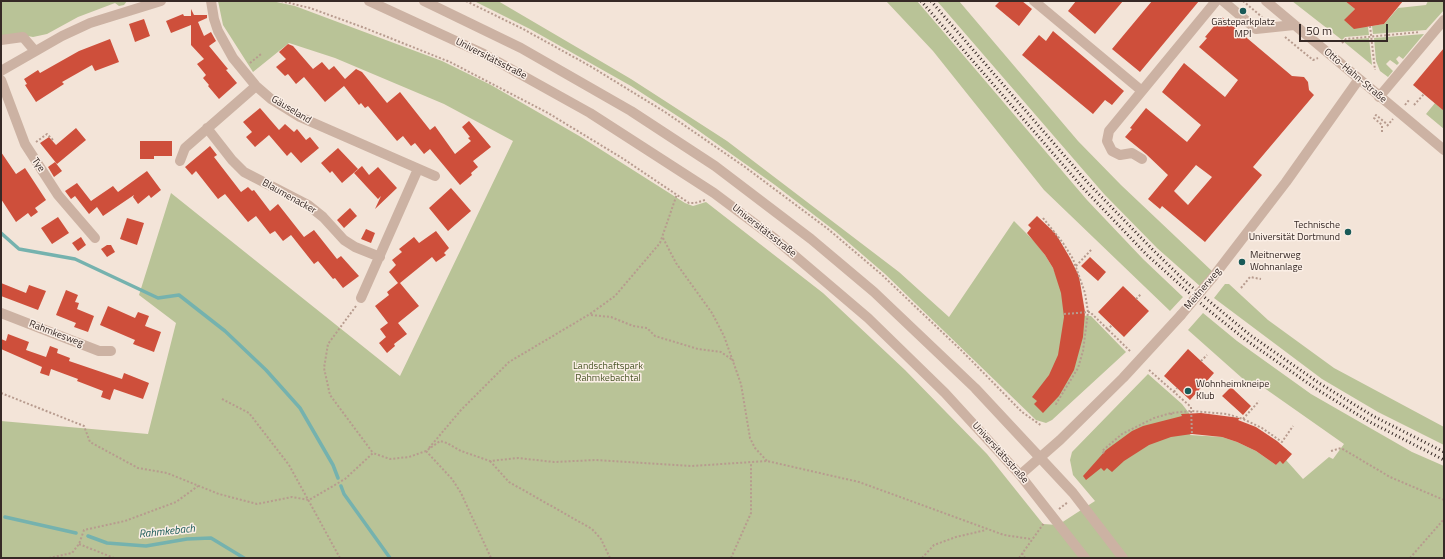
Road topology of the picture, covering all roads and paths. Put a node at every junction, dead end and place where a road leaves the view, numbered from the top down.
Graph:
1 (161, 1) edge
2 (211, 1) edge
3 (281, 1) edge
4 (369, 1) edge
5 (424, 1) edge
6 (1034, 1) edge
7 (1216, 1) edge
8 (1223, 1) edge
9 (1266, 1) edge
10 (1444, 20) edge
11 (1294, 25) junction
12 (1370, 26) dead end
13 (1435, 31) junction
14 (1371, 36) junction
15 (1, 40) edge
16 (1342, 43) dead end
17 (35, 51) junction
18 (1375, 70) dead end
19 (1, 71) edge
20 (1359, 79) junction
21 (1, 80) edge
22 (256, 86) junction
23 (1142, 91) junction
24 (1424, 94) dead end
25 (1380, 97) junction
26 (1414, 105) dead end
27 (1393, 119) dead end
28 (207, 128) junction
29 (1382, 132) dead end
30 (53, 140) dead end
31 (27, 149) junction
32 (1444, 150) edge
33 (1142, 160) dead end
34 (180, 161) dead end
35 (418, 169) junction
36 (435, 176) dead end
37 (714, 193) junction
38 (677, 194) junction
39 (1043, 218) dead end
40 (95, 238) dead end
41 (663, 238) junction
42 (1092, 249) dead end
43 (380, 257) junction
44 (1076, 266) junction
45 (1261, 279) dead end
46 (1240, 288) dead end
47 (1085, 293) junction
48 (1082, 294) dead end
49 (1141, 294) dead end
50 (361, 298) dead end
51 (1136, 299) dead end
52 (1088, 312) junction
53 (1, 313) edge
54 (590, 314) junction
55 (1064, 314) dead end
56 (347, 318) dead end
57 (1112, 325) dead end
58 (1107, 330) junction
59 (111, 350) dead end
60 (1131, 352) dead end
61 (1207, 355) dead end
62 (734, 361) junction
63 (1201, 361) dead end
64 (1075, 367) dead end
65 (1078, 368) junction
66 (1149, 370) dead end
67 (1177, 388) dead end
68 (1174, 392) junction
69 (1, 393) edge
70 (222, 399) dead end
71 (1259, 401) dead end
72 (1054, 402) dead end
73 (1191, 411) junction
74 (1211, 411) junction
75 (1171, 412) junction
76 (1210, 415) dead end
77 (1172, 417) dead end
78 (1243, 419) junction
79 (1294, 426) dead end
80 (1192, 435) dead end
81 (426, 451) junction
82 (1331, 451) dead end
83 (373, 453) junction
84 (1104, 453) dead end
85 (1039, 458) junction
86 (767, 460) junction
87 (490, 461) junction
88 (752, 463) junction
89 (1020, 474) junction
90 (198, 486) junction
91 (1072, 498) dead end
92 (309, 500) junction
93 (1444, 500) edge
94 (1058, 510) dead end
95 (1444, 519) edge
96 (1046, 521) dead end
97 (987, 530) junction
98 (1032, 539) junction
99 (79, 544) junction
100 (1022, 553) junction
101 (49, 558) edge
102 (114, 558) edge
103 (340, 558) edge
104 (491, 558) edge
105 (610, 558) edge
106 (731, 558) edge
107 (922, 558) edge
108 (1019, 558) edge
109 (1025, 558) edge
110 (1085, 558) edge
111 (1123, 558) edge
112 (1410, 558) edge

1 - 17 street
2 - 22 street, Gäuseland
3 - 38 path
4 - 37 street, Universitätsstraße
5 - 85 street
6 - 23 street
7 - 23 street
8 - 11 street
9 - 11 street, Otto-Hahn-Straße
10 - 13 street
11 - 20 street, Otto-Hahn-Straße
12 - 14 path
13 - 14 path
13 - 25 street
14 - 16 path
14 - 18 path
15 - 17 street
17 - 19 street
20 - 25 street, Otto-Hahn-Straße
20 - 85 street, Meitnerweg, bridge
21 - 31 street, Tye
22 - 28 street
22 - 35 street, Gäuseland
23 - 33 street
24 - 26 path
25 - 32 street, Otto-Hahn-Straße
27 - 29 path
28 - 34 street
28 - 43 street, Blaumenacker
30 - 31 path
31 - 40 street, Tye
35 - 36 street, Gäuseland
35 - 43 street
37 - 38 path
37 - 89 street, Universitätsstraße
38 - 41 path
39 - 44 path
41 - 54 path
41 - 62 path
42 - 44 path
43 - 50 street
44 - 47 path
45 - 46 path
47 - 48 path
47 - 52 path
49 - 51 path
52 - 55 path
52 - 58 path
52 - 65 path
53 - 59 street, Rahmkesweg
54 - 62 path
54 - 81 path
56 - 83 path
57 - 58 path
58 - 60 path
61 - 63 path
62 - 86 path
64 - 65 path
65 - 72 path
66 - 68 path
67 - 68 path
68 - 73 path
69 - 90 path
70 - 92 path
71 - 78 path
73 - 74 path
73 - 75 path
73 - 80 path
74 - 76 path
74 - 78 path
75 - 77 path
75 - 84 path
78 - 79 path
81 - 83 path
81 - 87 path
81 - 104 path
82 - 93 path
83 - 92 path
85 - 89 street, Meitnerweg
85 - 111 street
86 - 88 path
86 - 97 path
87 - 88 path
87 - 105 path
88 - 106 path
89 - 110 street, Universitätsstraße
90 - 92 path
90 - 99 path
91 - 94 path
92 - 103 path
95 - 112 path
96 - 98 path
97 - 98 path
97 - 107 path
98 - 100 path
99 - 101 path
99 - 102 path
100 - 108 path
100 - 109 path

